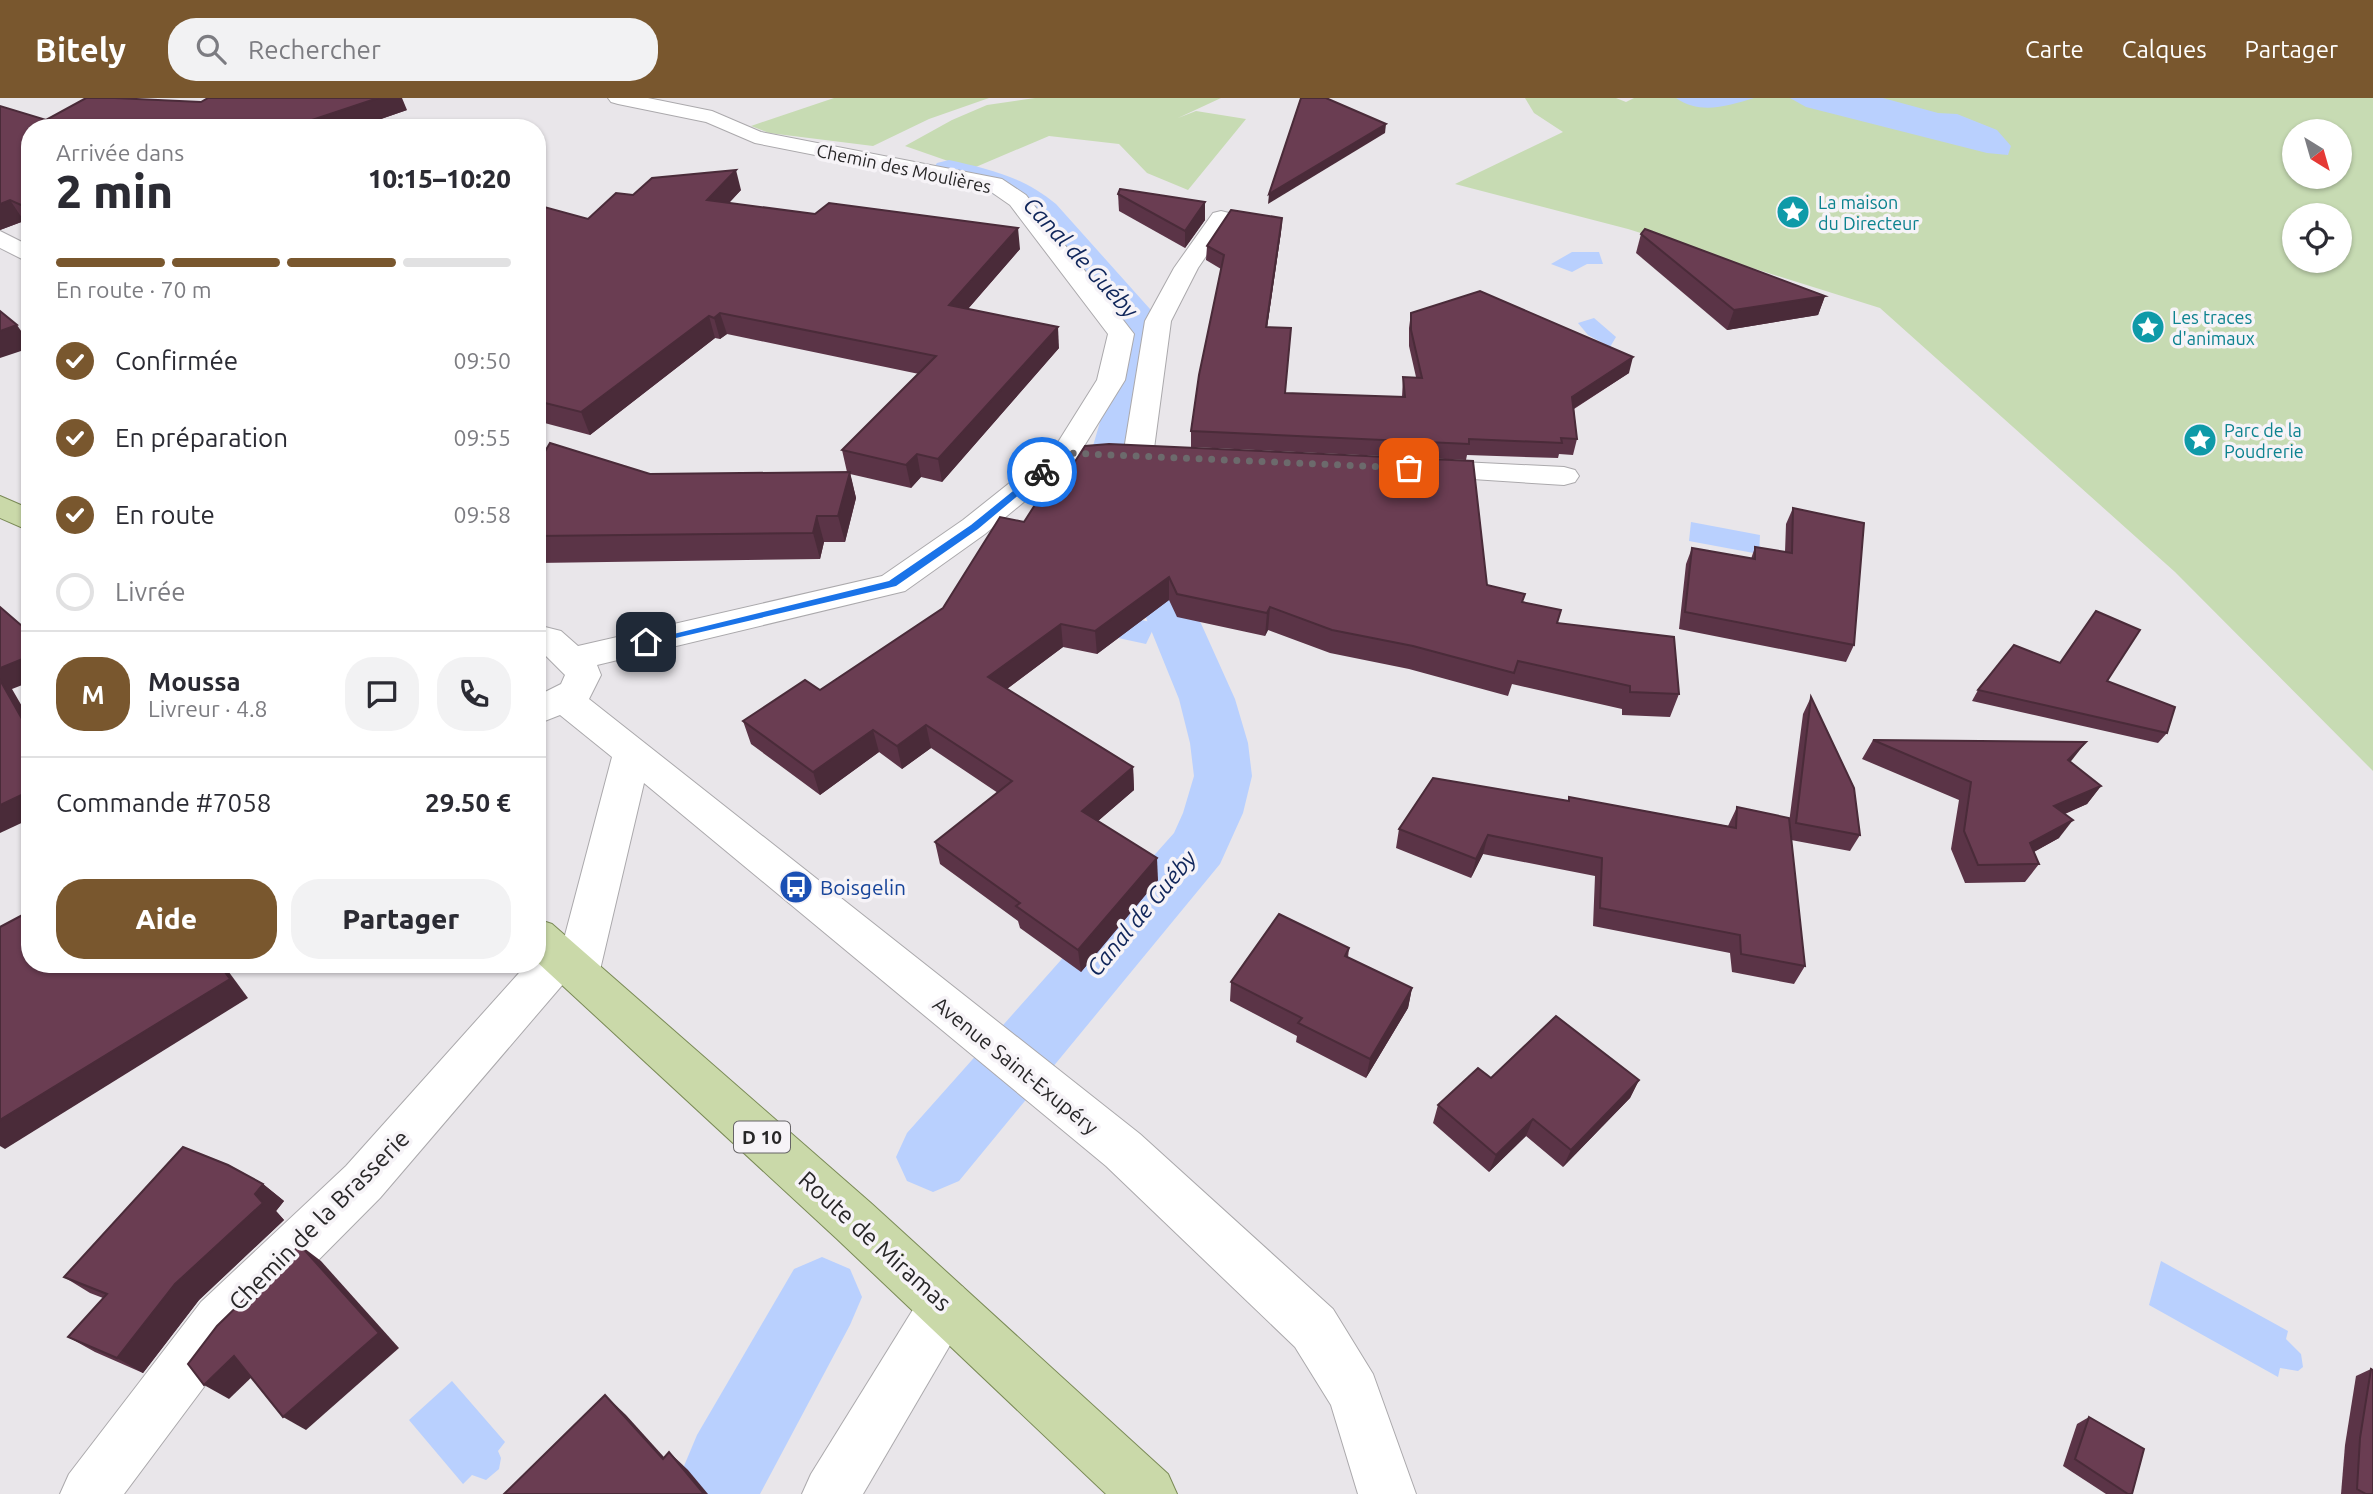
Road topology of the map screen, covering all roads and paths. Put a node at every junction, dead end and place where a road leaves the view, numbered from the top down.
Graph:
1 (618, 98) edge
2 (1221, 218) dead end
3 (1, 239) edge
4 (21, 251) edge
5 (1066, 453) junction
6 (1395, 468) edge
7 (1564, 476) dead end
8 (0, 505) edge
9 (21, 517) edge
10 (546, 638) edge
11 (572, 659) junction
12 (551, 705) edge
13 (632, 753) junction
14 (559, 954) edge
15 (546, 969) edge
16 (543, 973) edge
17 (945, 1305) junction
18 (89, 1494) edge
19 (831, 1494) edge
20 (1148, 1494) edge
21 (1388, 1494) edge

1 - 5 street, Chemin des Moulières
2 - 5 street
3 - 4 street
5 - 11 street, Chemin des Moulières
6 - 7 street
8 - 9 main road
10 - 11 street
11 - 12 street
12 - 13 street, Avenue Saint-Exupéry
13 - 14 street
13 - 21 street, Avenue Saint-Exupéry
14 - 15 street, Chemin de la Brasserie
14 - 17 main road, Route de Miramas / D 10
16 - 18 street, Chemin de la Brasserie
17 - 19 street
17 - 20 main road, Route de Miramas / D 10

